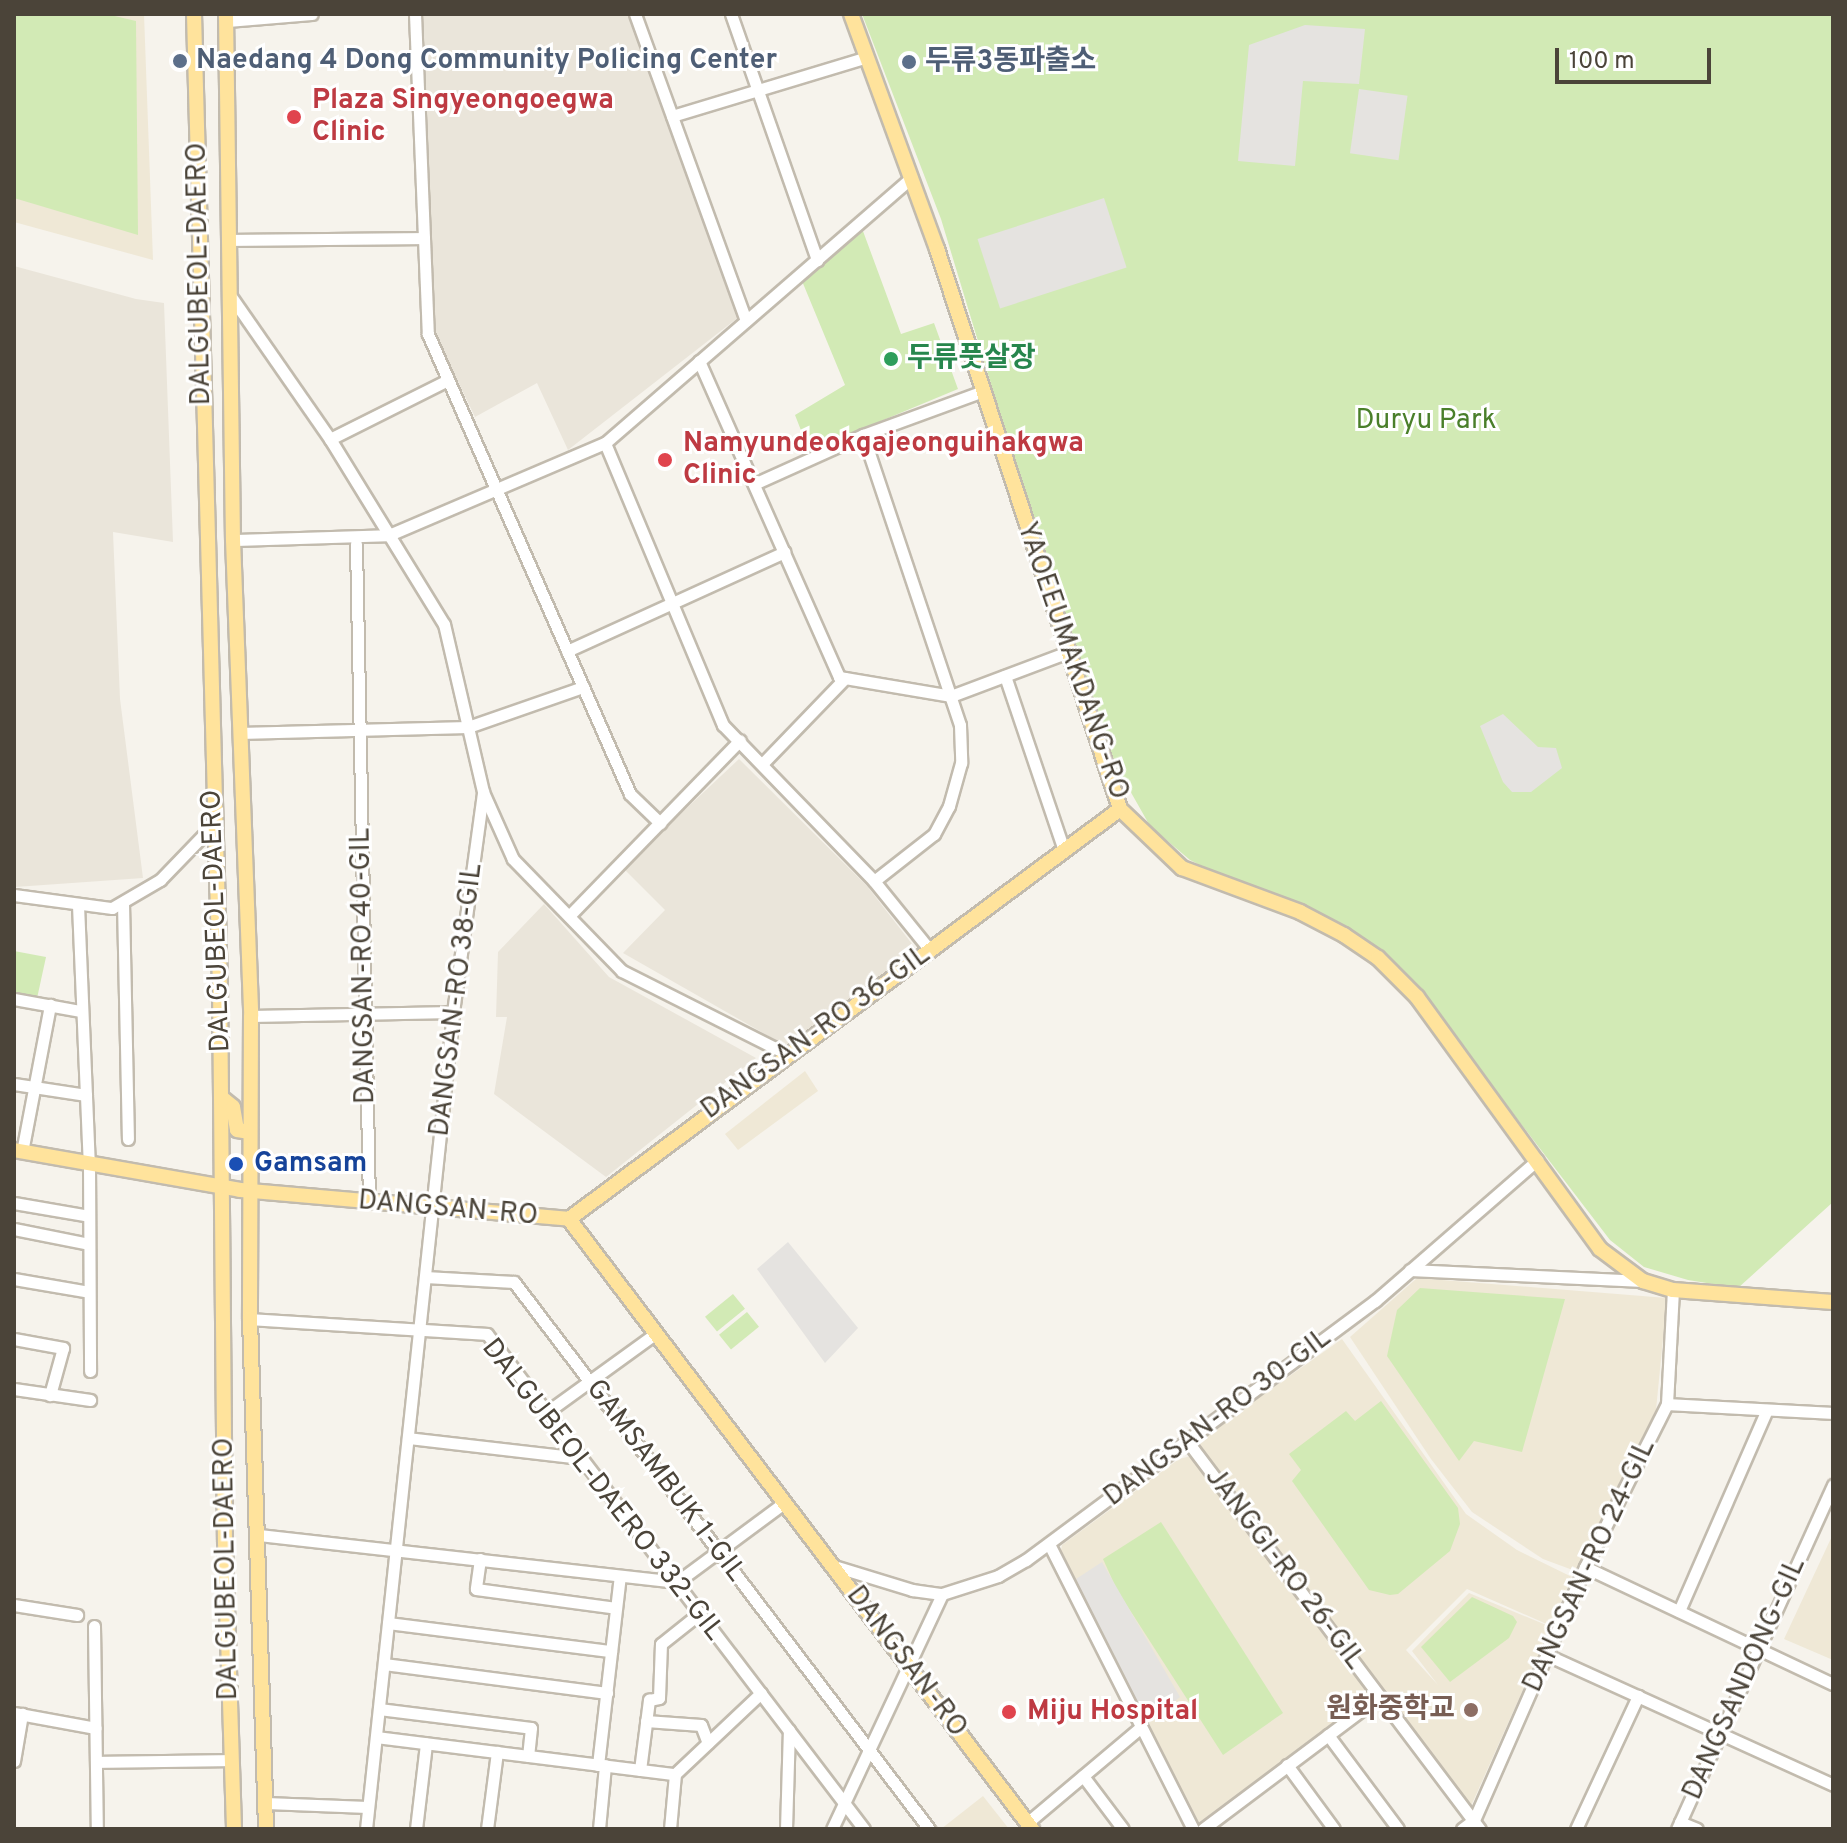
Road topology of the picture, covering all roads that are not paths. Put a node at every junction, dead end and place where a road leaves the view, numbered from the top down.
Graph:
1 (194, 14) edge
2 (312, 14) edge
3 (415, 14) edge
4 (635, 14) edge
5 (731, 14) edge
6 (851, 14) edge
7 (226, 18) edge
8 (867, 57) junction
9 (758, 90) junction
10 (672, 116) junction
11 (911, 178) junction
12 (424, 238) junction
13 (230, 240) junction
14 (817, 260) junction
15 (232, 298) junction
16 (746, 321) junction
17 (699, 361) junction
18 (448, 380) junction
19 (983, 391) junction
20 (863, 435) junction
21 (330, 439) junction
22 (605, 443) junction
23 (754, 484) junction
24 (497, 492) junction
25 (389, 535) junction
26 (233, 540) junction
27 (356, 544) dead end
28 (784, 552) junction
29 (672, 603) junction
30 (567, 651) junction
31 (1068, 652) junction
32 (1005, 676) junction
33 (845, 678) junction
34 (583, 687) junction
35 (951, 696) junction
36 (468, 727) junction
37 (359, 730) junction
38 (239, 733) junction
39 (740, 740) junction
40 (763, 763) junction
41 (483, 792) junction
42 (1120, 809) junction
43 (660, 823) junction
44 (214, 824) junction
45 (1064, 850) junction
46 (874, 881) junction
47 (14, 895) edge
48 (123, 903) junction
49 (78, 905) junction
50 (569, 916) junction
51 (929, 949) junction
52 (14, 999) edge
53 (50, 1005) junction
54 (81, 1011) junction
55 (453, 1012) junction
56 (365, 1013) junction
57 (251, 1016) junction
58 (787, 1054) junction
59 (14, 1084) edge
60 (35, 1087) junction
61 (86, 1095) junction
62 (222, 1098) junction
63 (250, 1132) junction
64 (128, 1139) dead end
65 (18, 1151) edge
66 (1537, 1160) junction
67 (89, 1164) junction
68 (221, 1187) junction
69 (250, 1191) junction
70 (14, 1203) edge
71 (369, 1203) junction
72 (432, 1208) junction
73 (89, 1216) junction
74 (569, 1219) junction
75 (14, 1229) edge
76 (89, 1244) junction
77 (1410, 1270) junction
78 (425, 1277) junction
79 (14, 1279) edge
80 (1643, 1281) junction
81 (1673, 1290) junction
82 (89, 1292) junction
83 (1833, 1302) edge
84 (250, 1319) junction
85 (419, 1329) junction
86 (656, 1333) junction
87 (14, 1339) edge
88 (90, 1371) dead end
89 (589, 1381) junction
90 (14, 1389) edge
91 (50, 1395) junction
92 (90, 1400) dead end
93 (1667, 1404) junction
94 (1767, 1410) junction
95 (547, 1412) junction
96 (1833, 1413) edge
97 (408, 1438) junction
98 (1188, 1442) junction
99 (582, 1458) junction
100 (1833, 1485) edge
101 (785, 1502) junction
102 (259, 1535) junction
103 (1049, 1544) junction
104 (396, 1550) junction
105 (718, 1552) junction
106 (480, 1559) junction
107 (834, 1566) junction
108 (1585, 1567) junction
109 (620, 1576) junction
110 (677, 1582) junction
111 (942, 1594) junction
112 (14, 1605) edge
113 (616, 1608) junction
114 (1679, 1611) junction
115 (700, 1613) junction
116 (77, 1615) dead end
117 (388, 1623) junction
118 (94, 1626) dead end
119 (1758, 1649) junction
120 (611, 1651) junction
121 (1547, 1655) junction
122 (384, 1664) junction
123 (910, 1668) junction
124 (1833, 1684) edge
125 (607, 1693) junction
126 (761, 1693) junction
127 (1380, 1696) junction
128 (1638, 1696) junction
129 (379, 1709) junction
130 (18, 1714) edge
131 (646, 1721) junction
132 (1141, 1727) junction
133 (96, 1728) junction
134 (789, 1729) junction
135 (1722, 1734) junction
136 (1328, 1735) junction
137 (376, 1737) junction
138 (708, 1743) junction
139 (426, 1744) junction
140 (870, 1751) junction
141 (497, 1752) junction
142 (528, 1756) junction
143 (231, 1760) junction
144 (14, 1761) edge
145 (96, 1762) junction
146 (602, 1765) junction
147 (1287, 1765) junction
148 (640, 1770) junction
149 (675, 1774) junction
150 (1083, 1776) junction
151 (1833, 1785) edge
152 (265, 1803) junction
153 (845, 1803) junction
154 (368, 1807) junction
155 (1477, 1825) edge
156 (1678, 1825) edge
157 (1029, 1826) edge
158 (97, 1829) edge
159 (234, 1829) edge
160 (266, 1829) edge
161 (366, 1829) edge
162 (416, 1829) edge
163 (487, 1829) edge
164 (599, 1829) edge
165 (670, 1829) edge
166 (786, 1829) edge
167 (832, 1829) edge
168 (864, 1829) edge
169 (929, 1829) edge
170 (1123, 1829) edge
171 (1193, 1829) edge
172 (1203, 1829) edge
173 (1334, 1829) edge
174 (1398, 1829) edge
175 (1462, 1829) edge
176 (1576, 1829) edge
177 (1697, 1829) edge

1 - 44 main road, DALGUBEOL-DAERO
2 - 7 street
3 - 12 street
4 - 10 street
5 - 9 street
6 - 8 main road, YAOEEUMAKDANG-RO
7 - 13 main road, DALGUBEOL-DAERO
8 - 9 street
8 - 11 main road, YAOEEUMAKDANG-RO
9 - 10 street
9 - 14 street
10 - 16 street
11 - 14 street
11 - 19 main road, YAOEEUMAKDANG-RO
12 - 13 street, DALGUBEOL-DAERO
12 - 18 street
13 - 15 main road, DALGUBEOL-DAERO
14 - 16 street
15 - 21 street
15 - 26 main road, DALGUBEOL-DAERO
16 - 17 street
17 - 22 street
17 - 23 street
18 - 21 street
18 - 24 street
19 - 20 street
19 - 31 main road, YAOEEUMAKDANG-RO
20 - 23 street
20 - 35 street
21 - 25 street
22 - 24 street
22 - 29 street
23 - 28 street
24 - 25 street
24 - 30 street
25 - 26 street
25 - 36 street
26 - 38 main road, DALGUBEOL-DAERO
27 - 37 street, DANGSAN-RO 40-GIL
28 - 29 street
28 - 33 street
29 - 30 street
29 - 39 street
30 - 34 street
31 - 32 street
31 - 42 main road, YAOEEUMAKDANG-RO
32 - 35 street
32 - 45 street
33 - 35 street
33 - 40 street
34 - 36 street
34 - 43 street
35 - 46 street
36 - 37 street
36 - 41 street
37 - 38 street
37 - 56 street, DANGSAN-RO 40-GIL
38 - 57 main road, DALGUBEOL-DAERO
39 - 40 street
39 - 43 street
40 - 46 street
41 - 50 street
41 - 55 street, DANGSAN-RO 38-GIL
42 - 45 main road, DANGSAN-RO 36-GIL
42 - 66 main road, YAOEEUMAKDANG-RO
43 - 50 street
44 - 48 street
44 - 62 main road, DALGUBEOL-DAERO
45 - 51 main road, DANGSAN-RO 36-GIL
46 - 51 street
47 - 49 street
48 - 49 street
48 - 64 street
49 - 54 street
50 - 58 street
51 - 58 main road, DANGSAN-RO 36-GIL
52 - 53 street
53 - 54 street
53 - 60 street, DANGSAN-RO
54 - 61 street
55 - 56 street
55 - 72 street, DANGSAN-RO 38-GIL
56 - 57 street
56 - 71 street, DANGSAN-RO 40-GIL
57 - 63 main road, DALGUBEOL-DAERO
58 - 74 main road, DANGSAN-RO 36-GIL
59 - 60 street
60 - 61 street
60 - 65 street, DANGSAN-RO
61 - 67 street
62 - 63 main road
62 - 68 main road, DALGUBEOL-DAERO
63 - 69 main road, DALGUBEOL-DAERO
65 - 67 main road, DANGSAN-RO
66 - 77 street, DANGSAN-RO 30-GIL
66 - 80 main road, YAOEEUMAKDANG-RO
67 - 68 main road, DANGSAN-RO
67 - 73 street
68 - 69 main road, DANGSAN-RO
68 - 143 main road, DALGUBEOL-DAERO
69 - 71 main road, DANGSAN-RO
69 - 84 main road, DALGUBEOL-DAERO
70 - 73 street
71 - 72 main road, DANGSAN-RO
72 - 74 main road, DANGSAN-RO
72 - 78 street, DANGSAN-RO 38-GIL
73 - 76 street
74 - 86 main road, DANGSAN-RO
75 - 76 street
76 - 82 street
77 - 80 street
77 - 98 street, DANGSAN-RO 30-GIL
78 - 85 street, DANGSAN-RO 38-GIL
78 - 89 street, GAMSAMBUK 1-GIL
79 - 82 street
80 - 81 main road, YAOEEUMAKDANG-RO
81 - 83 main road, YAOEEUMAKDANG-RO
81 - 93 street, DANGSAN-RO 24-GIL
82 - 88 street
84 - 85 street, DALGUBEOL-DAERO 332-GIL
84 - 102 main road, DALGUBEOL-DAERO
85 - 95 street, DALGUBEOL-DAERO 332-GIL
85 - 97 street, DANGSAN-RO 38-GIL
86 - 89 street
86 - 101 main road, DANGSAN-RO
87 - 91 street
89 - 95 street
89 - 105 street, GAMSAMBUK 1-GIL
90 - 91 street
91 - 92 street
93 - 94 street
93 - 108 street, DANGSAN-RO 24-GIL
94 - 96 street
94 - 114 street
95 - 99 street, DALGUBEOL-DAERO 332-GIL
97 - 99 street
97 - 104 street, DANGSAN-RO 38-GIL
98 - 103 street, DANGSAN-RO 30-GIL
98 - 127 street, JANGGI-RO 26-GIL
99 - 110 street, DALGUBEOL-DAERO 332-GIL
100 - 119 street, DANGSANDONG-GIL
101 - 105 street
101 - 107 main road, DANGSAN-RO
102 - 104 street
102 - 152 main road, DALGUBEOL-DAERO
103 - 111 street, DANGSAN-RO 30-GIL
103 - 132 street
104 - 106 street
104 - 117 street, DANGSAN-RO 38-GIL
105 - 110 street
105 - 140 street, GAMSAMBUK 1-GIL
106 - 109 street
106 - 113 street
107 - 111 street
107 - 123 main road, DANGSAN-RO
108 - 114 street
108 - 121 street, DANGSAN-RO 24-GIL
109 - 110 street
109 - 113 street
110 - 115 street, DALGUBEOL-DAERO 332-GIL
111 - 123 street
112 - 116 street
113 - 120 street
114 - 119 street
115 - 126 street, DALGUBEOL-DAERO 332-GIL
115 - 131 street
117 - 120 street
117 - 122 street, DANGSAN-RO 38-GIL
118 - 133 street
119 - 124 street
119 - 135 street, DANGSANDONG-GIL
120 - 125 street
121 - 128 street
121 - 155 street, DANGSAN-RO 24-GIL
122 - 125 street
122 - 129 street, DANGSAN-RO 38-GIL
123 - 140 street
123 - 157 main road, DANGSAN-RO
125 - 146 street
126 - 134 street, DALGUBEOL-DAERO 332-GIL
126 - 138 street
127 - 136 street, JANGGI-RO 26-GIL
127 - 155 street, JANGGI-RO 26-GIL
128 - 135 street
128 - 176 street
129 - 137 street, DANGSAN-RO 38-GIL
129 - 142 street
130 - 133 street
130 - 144 street
131 - 138 street
131 - 148 street
132 - 150 street, DANGSAN-RO
132 - 171 street
133 - 145 street
134 - 153 street, DALGUBEOL-DAERO 332-GIL
134 - 166 street
135 - 151 street
135 - 156 street, DANGSANDONG-GIL
136 - 147 street, JANGGI-RO 26-GIL
136 - 174 street
137 - 139 street
137 - 154 street, DANGSAN-RO 38-GIL
138 - 149 street
139 - 141 street
139 - 162 street
140 - 153 street
140 - 169 street, GAMSAMBUK 1-GIL
141 - 142 street
141 - 163 street
142 - 146 street
143 - 145 street
143 - 159 main road, DALGUBEOL-DAERO
145 - 158 street
146 - 148 street
146 - 164 street
147 - 172 street, JANGGI-RO 26-GIL
147 - 173 street
148 - 149 street
149 - 165 street
150 - 157 street, DANGSAN-RO
150 - 170 street
152 - 154 street
152 - 160 main road, DALGUBEOL-DAERO
153 - 167 street
153 - 168 street, DALGUBEOL-DAERO 332-GIL
154 - 161 street, DANGSAN-RO 38-GIL
155 - 175 street, DANGSAN-RO 24-GIL
156 - 177 street

